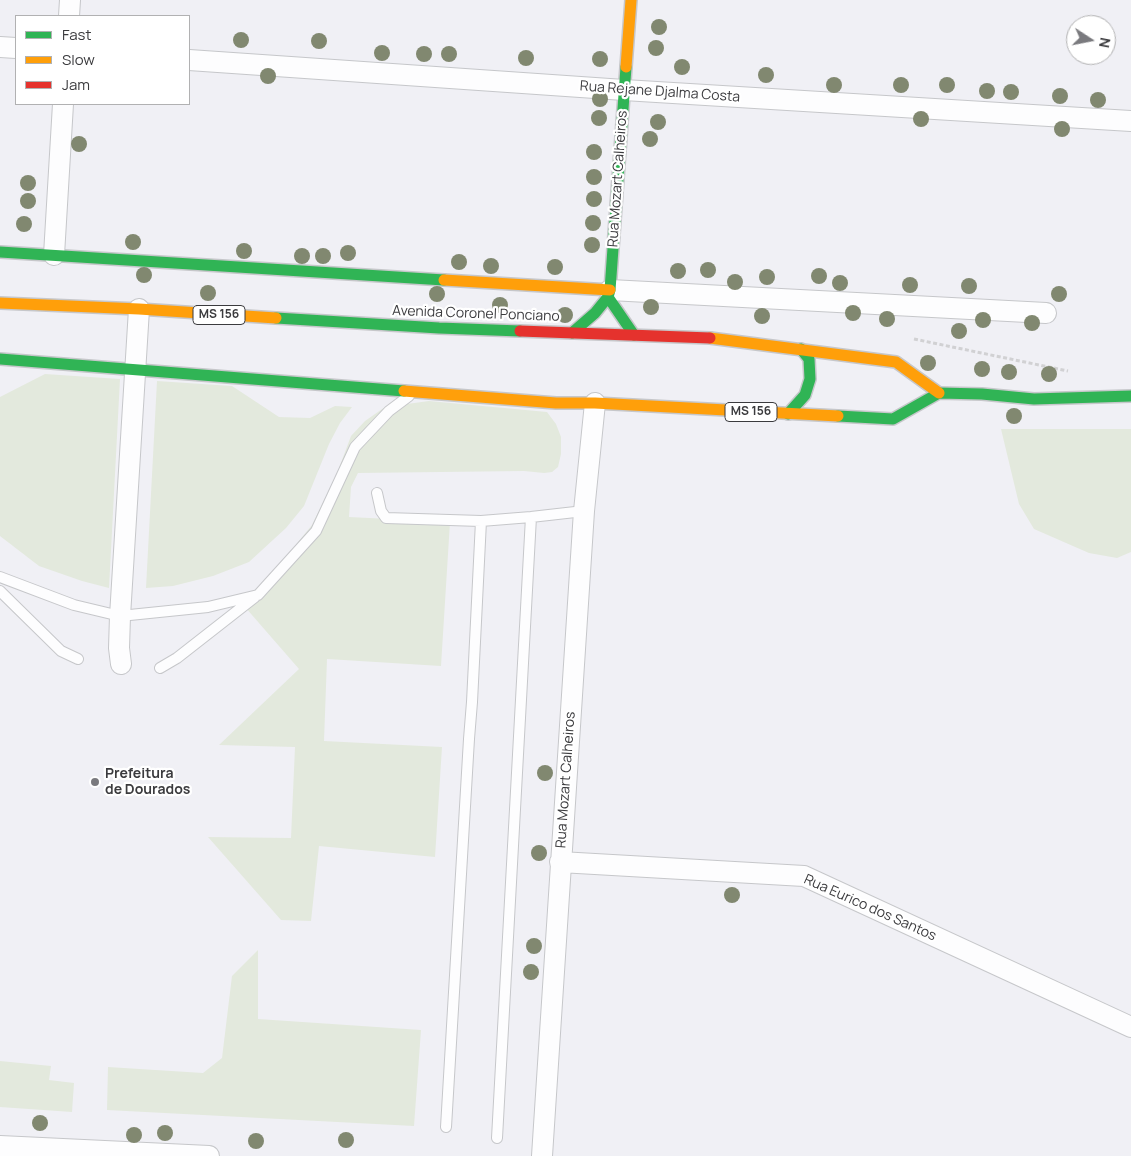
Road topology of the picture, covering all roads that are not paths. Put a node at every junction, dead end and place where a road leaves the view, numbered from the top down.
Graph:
1 (70, 0) edge
2 (631, 0) edge
3 (69, 15) edge
4 (0, 47) edge
5 (15, 48) edge
6 (190, 60) edge
7 (624, 90) junction
8 (64, 105) edge
9 (1131, 122) edge
10 (0, 252) edge
11 (54, 256) junction
12 (609, 294) junction
13 (0, 303) edge
14 (139, 309) junction
15 (1046, 313) dead end
16 (572, 333) junction
17 (634, 335) junction
18 (801, 349) junction
19 (0, 359) edge
20 (136, 370) junction
21 (415, 392) junction
22 (939, 393) junction
23 (1131, 396) edge
24 (596, 404) junction
25 (788, 414) junction
26 (377, 493) dead end
27 (584, 511) junction
28 (531, 518) junction
29 (481, 521) junction
30 (0, 577) edge
31 (0, 591) edge
32 (258, 595) junction
33 (120, 616) junction
34 (78, 659) dead end
35 (121, 664) dead end
36 (160, 668) dead end
37 (560, 862) junction
38 (1131, 1027) edge
39 (446, 1127) dead end
40 (497, 1138) dead end
41 (0, 1146) edge
42 (209, 1156) edge
43 (542, 1156) edge

1 - 3 street
2 - 7 main road, Rua Mozart Calheiros
4 - 5 street
6 - 7 street, Rua Rejane Djalma Costa
7 - 9 street, Rua Rejane Djalma Costa
7 - 12 main road, Rua Mozart Calheiros
8 - 11 street
10 - 11 main road
11 - 12 main road
12 - 15 street
12 - 16 main road
12 - 17 main road
13 - 14 main road, Avenida Coronel Ponciano / MS 156
14 - 16 main road, Avenida Coronel Ponciano / MS 156
14 - 20 street
16 - 17 main road, Avenida Coronel Ponciano / MS 156
17 - 18 main road, Avenida Coronel Ponciano / MS 156
18 - 22 main road, Avenida Coronel Ponciano / MS 156
18 - 25 main road
19 - 20 main road
20 - 21 main road
20 - 33 street
21 - 24 main road, MS 156
21 - 32 lane
22 - 23 main road
22 - 25 main road, MS 156
24 - 25 main road, MS 156
24 - 27 street, Rua Mozart Calheiros
26 - 29 lane
27 - 28 lane
27 - 37 street, Rua Mozart Calheiros
28 - 29 lane
28 - 40 lane
29 - 39 lane
30 - 33 lane
31 - 34 lane
32 - 33 lane
32 - 36 lane
33 - 35 street
37 - 38 street, Rua Eurico dos Santos
37 - 43 street, Rua Mozart Calheiros
41 - 42 street

